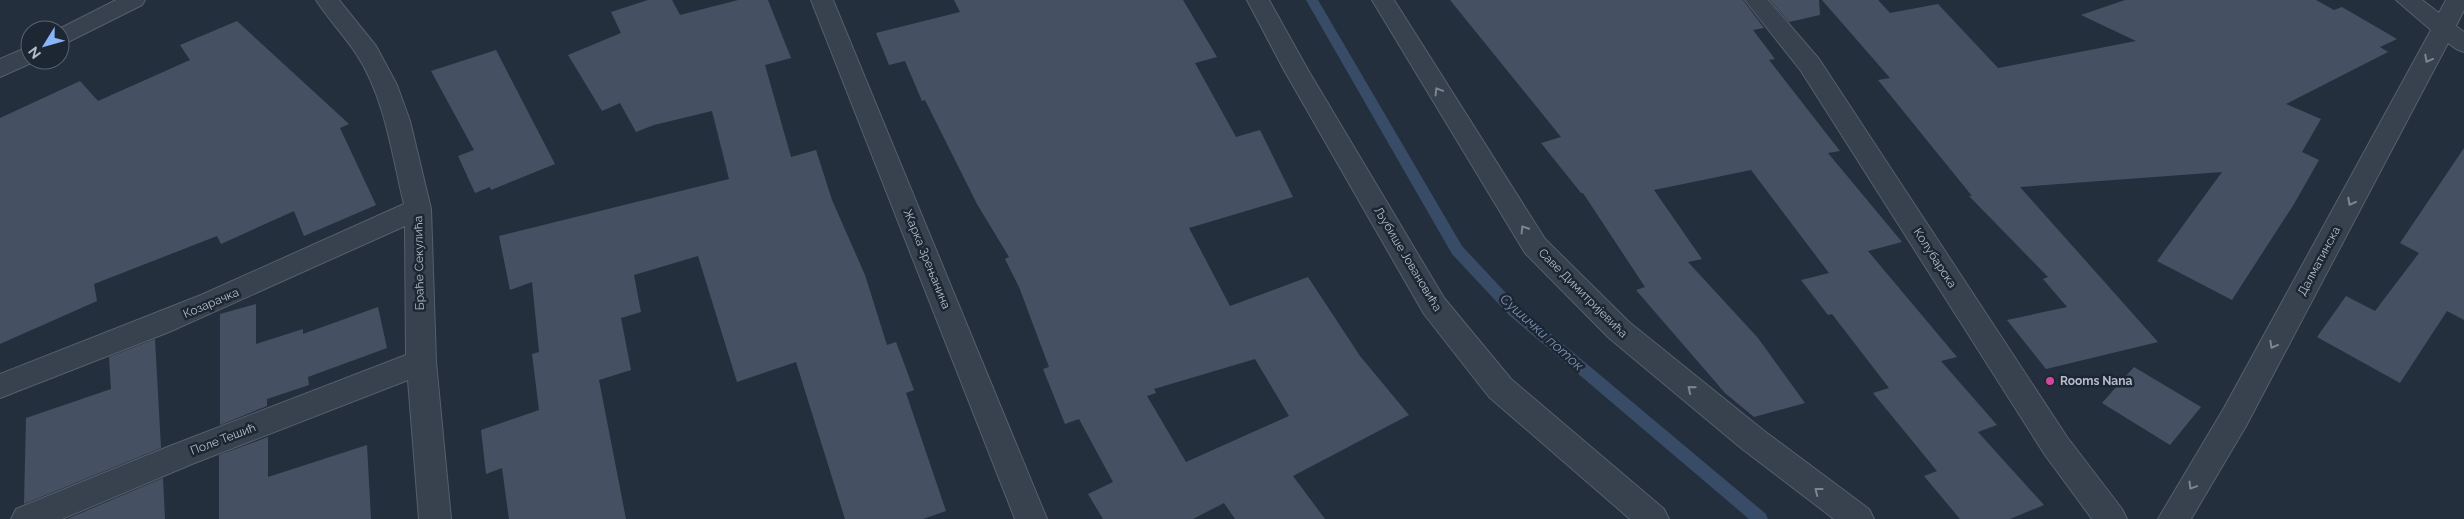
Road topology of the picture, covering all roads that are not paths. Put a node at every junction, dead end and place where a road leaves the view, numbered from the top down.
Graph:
1 (134, 0) edge
2 (326, 0) edge
3 (822, 0) edge
4 (1258, 0) edge
5 (1383, 0) edge
6 (1756, 0) edge
7 (2406, 0) edge
8 (2457, 0) edge
9 (70, 33) edge
10 (2454, 37) edge
11 (20, 59) edge
12 (0, 69) edge
13 (418, 209) junction
14 (421, 362) junction
15 (0, 386) edge
16 (27, 519) edge
17 (434, 519) edge
18 (1032, 519) edge
19 (1653, 519) edge
20 (1858, 519) edge
21 (2111, 519) edge
22 (2174, 519) edge

1 - 9 street
2 - 13 street, Браће Секулића
3 - 18 street, Жарка Зрењанина
4 - 19 street, Љубише Јовановића
20 -> 5 street, Саве Димитријевића
6 - 21 street, Колубарска
7 - 10 street
8 - 10 street, Далматинска
10 -> 22 street, Далматинска
11 - 12 street
13 - 14 street, Браће Секулића
13 - 15 street, Козарачка
14 - 16 street, Поле Тешић
14 - 17 street, Браће Секулића

